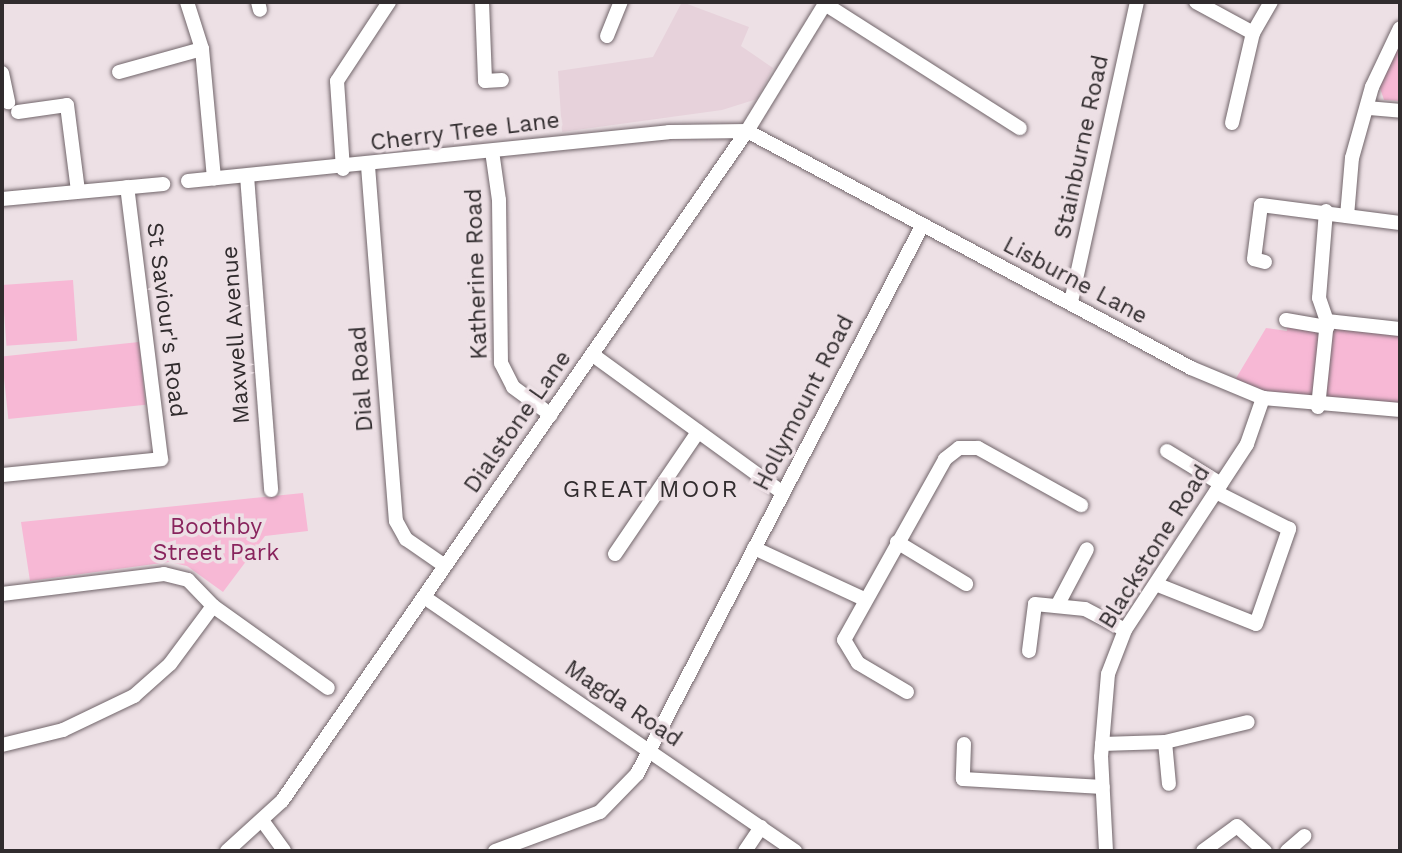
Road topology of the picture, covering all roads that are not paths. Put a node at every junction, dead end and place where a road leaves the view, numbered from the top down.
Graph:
1 (187, 2) edge
2 (389, 2) edge
3 (482, 2) edge
4 (621, 2) edge
5 (1137, 2) edge
6 (1196, 2) edge
7 (1271, 2) edge
8 (826, 3) edge
9 (1400, 28) edge
10 (1253, 33) junction
11 (607, 36) dead end
12 (202, 49) junction
13 (119, 72) dead end
14 (2, 73) edge
15 (502, 80) dead end
16 (1368, 108) junction
17 (1400, 111) edge
18 (1233, 123) dead end
19 (1020, 128) dead end
20 (747, 131) junction
21 (492, 151) junction
22 (369, 166) junction
23 (343, 169) junction
24 (247, 176) junction
25 (214, 178) junction
26 (188, 181) dead end
27 (163, 184) dead end
28 (127, 187) junction
29 (78, 191) junction
30 (2, 199) edge
31 (1326, 211) junction
32 (1347, 216) junction
33 (1400, 223) edge
34 (922, 226) junction
35 (1265, 262) dead end
36 (1071, 302) junction
37 (1286, 320) dead end
38 (1327, 324) junction
39 (1400, 329) edge
40 (593, 355) junction
41 (1263, 398) junction
42 (1318, 407) junction
43 (1400, 410) edge
44 (551, 415) junction
45 (698, 432) junction
46 (1167, 451) dead end
47 (2, 475) edge
48 (1218, 488) junction
49 (271, 490) dead end
50 (783, 493) junction
51 (1081, 505) dead end
52 (897, 542) junction
53 (754, 548) junction
54 (1087, 549) dead end
55 (615, 554) dead end
56 (445, 566) junction
57 (966, 584) dead end
58 (1158, 585) junction
59 (2, 594) edge
60 (424, 597) junction
61 (864, 598) junction
62 (213, 606) junction
63 (1057, 606) junction
64 (1125, 630) junction
65 (1029, 651) dead end
66 (328, 688) dead end
67 (907, 693) dead end
68 (1248, 722) dead end
69 (1165, 742) junction
70 (964, 744) dead end
71 (1102, 744) junction
72 (2, 745) edge
73 (652, 751) junction
74 (1170, 784) dead end
75 (1102, 787) junction
76 (264, 823) junction
77 (761, 827) junction
78 (1304, 836) dead end
79 (228, 851) edge
80 (284, 851) edge
81 (495, 851) edge
82 (745, 851) edge
83 (795, 851) edge
84 (1105, 851) edge
85 (1203, 851) edge
86 (1265, 851) edge
87 (1287, 851) edge

1 - 12 street
2 - 23 street
3 - 15 street
4 - 11 street
5 - 36 street, Stainburne Road
6 - 10 street
7 - 10 street
8 - 19 street
8 - 20 street, Dialstone Lane
9 - 16 street
10 - 18 street
12 - 13 street
12 - 25 street
14 - 29 street
16 - 17 street
16 - 32 street
20 - 21 street, Cherry Tree Lane
20 - 34 street, Lisburne Lane
20 - 40 street, Dialstone Lane
21 - 22 street, Cherry Tree Lane
21 - 44 street, Katherine Road
22 - 23 street, Cherry Tree Lane
22 - 56 street, Dial Road
23 - 24 street, Cherry Tree Lane
24 - 25 street, Cherry Tree Lane
24 - 49 street, Maxwell Avenue
25 - 26 street, Cherry Tree Lane
27 - 28 street
28 - 29 street
28 - 47 street, St Saviour's Road
29 - 30 street
31 - 32 street
31 - 35 street
31 - 38 street
32 - 33 street
34 - 36 street, Lisburne Lane
34 - 50 street, Hollymount Road
36 - 41 street, Lisburne Lane
37 - 38 street
38 - 39 street
38 - 42 street
40 - 44 street, Dialstone Lane
40 - 45 street
41 - 42 street, Lisburne Lane
41 - 48 street, Blackstone Road
42 - 43 street, Lisburne Lane
44 - 56 street, Dialstone Lane
45 - 50 street
45 - 55 street
46 - 48 street
48 - 58 street, Blackstone Road
48 - 58 street
50 - 53 street, Hollymount Road
51 - 52 street
52 - 57 street
52 - 61 street
53 - 61 street
53 - 73 street, Hollymount Road
54 - 63 street
56 - 60 street, Dialstone Lane
58 - 64 street, Blackstone Road
59 - 62 street
60 - 73 street, Magda Road
60 - 76 street, Dialstone Lane
61 - 67 street
62 - 66 street
62 - 72 street
63 - 64 street
63 - 65 street
64 - 71 street, Blackstone Road
68 - 69 street
69 - 71 street
69 - 74 street
70 - 75 street
71 - 75 street, Blackstone Road
73 - 77 street, Magda Road
73 - 81 street, Hollymount Road
75 - 84 street, Blackstone Road
76 - 79 street, Dialstone Lane
76 - 80 street
77 - 82 street
77 - 83 street, Magda Road
78 - 87 street
85 - 86 street

